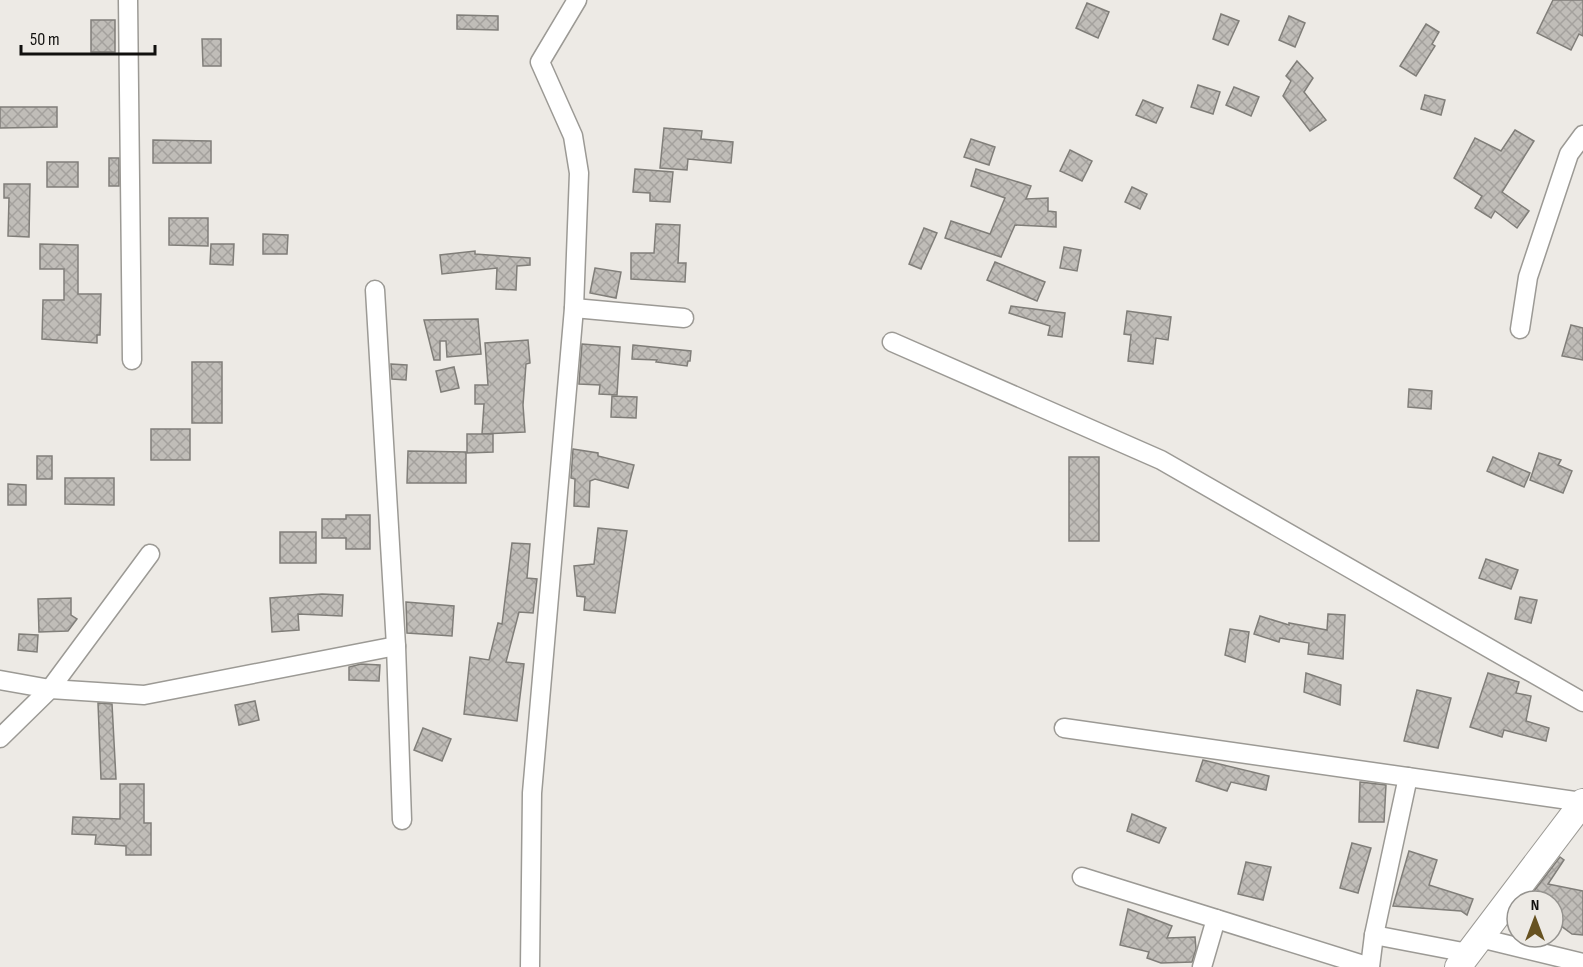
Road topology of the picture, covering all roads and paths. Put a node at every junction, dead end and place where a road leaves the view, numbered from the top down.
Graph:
1 (128, 0) edge
2 (577, 0) edge
3 (1583, 135) edge
4 (375, 290) dead end
5 (574, 308) junction
6 (684, 318) dead end
7 (1520, 329) dead end
8 (892, 342) dead end
9 (132, 360) dead end
10 (150, 554) dead end
11 (396, 646) junction
12 (0, 680) edge
13 (50, 689) junction
14 (1583, 702) edge
15 (1064, 728) dead end
16 (0, 738) edge
17 (1408, 777) junction
18 (1583, 802) edge
19 (402, 819) dead end
20 (1082, 877) dead end
21 (1216, 919) junction
22 (1374, 935) junction
23 (1469, 953) edge
24 (1580, 964) edge
25 (530, 967) edge
26 (1202, 967) edge
27 (1370, 967) edge

1 - 9 street
2 - 5 street
3 - 7 street
4 - 11 street
5 - 6 street
5 - 25 street
8 - 14 street
10 - 13 street
11 - 13 street
11 - 19 street
12 - 13 street
13 - 16 street
15 - 17 street
17 - 18 street
17 - 22 street
18 - 23 street
20 - 21 street
21 - 26 street
21 - 27 street
22 - 23 street
22 - 27 street
23 - 24 street

